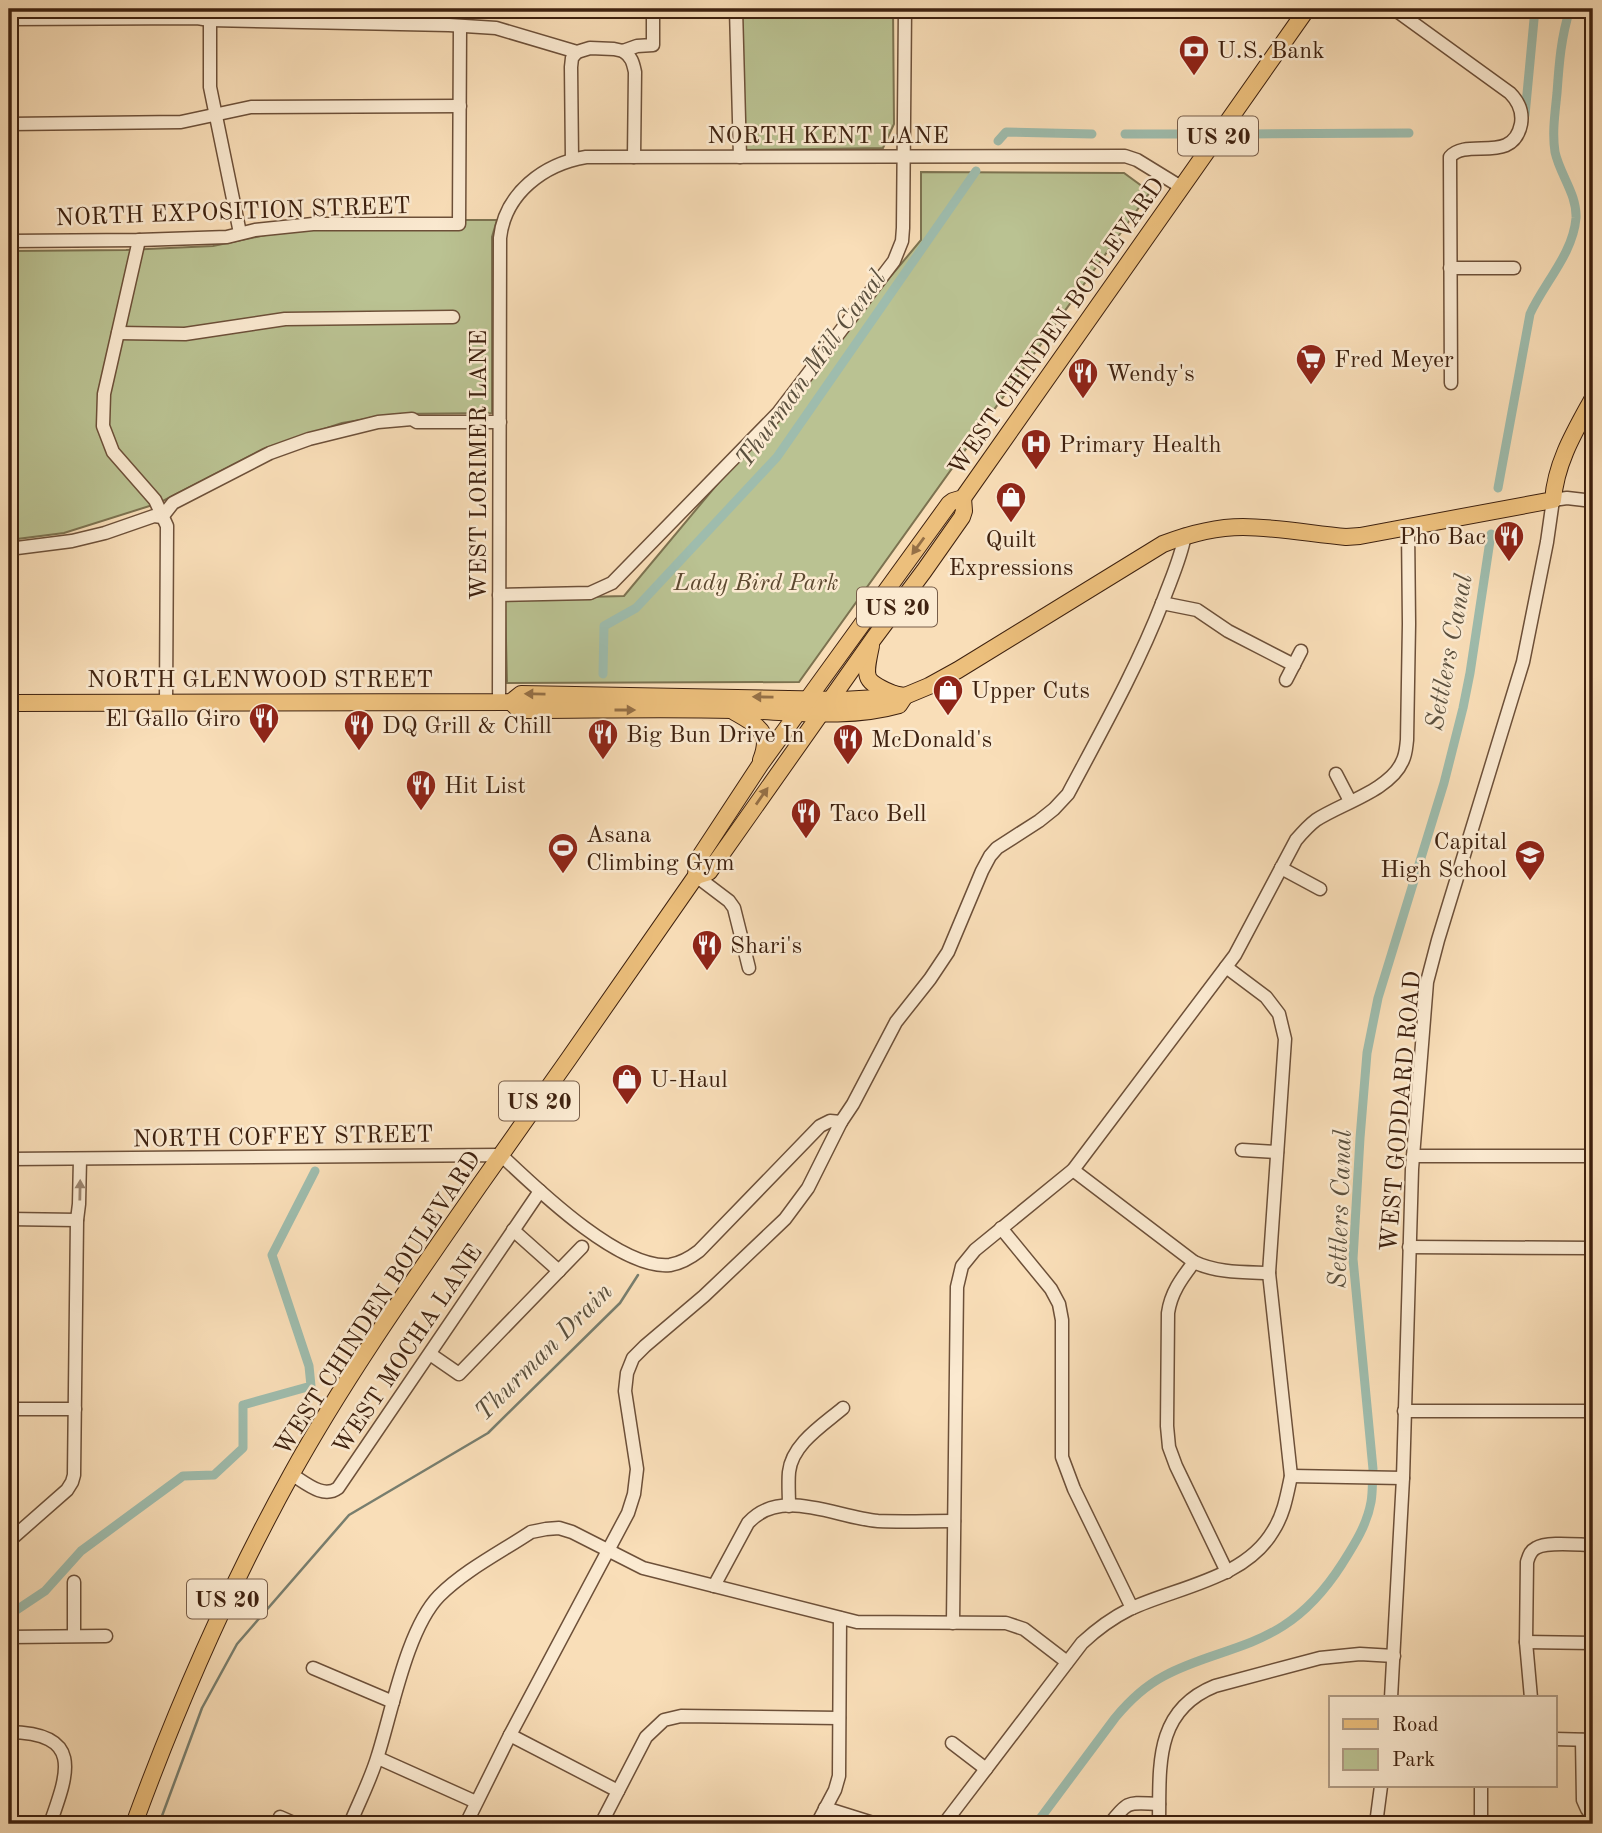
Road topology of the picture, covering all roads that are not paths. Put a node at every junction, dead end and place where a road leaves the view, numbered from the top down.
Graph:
1 (653, 9) edge
2 (736, 9) edge
3 (905, 9) edge
4 (1307, 9) edge
5 (1394, 9) edge
6 (9, 19) edge
7 (210, 20) junction
8 (460, 27) junction
9 (623, 51) junction
10 (577, 52) junction
11 (460, 106) junction
12 (215, 116) junction
13 (9, 124) edge
14 (902, 156) junction
15 (634, 157) junction
16 (740, 157) junction
17 (572, 159) junction
18 (1181, 187) junction
19 (501, 229) joint
20 (240, 233) junction
21 (139, 240) junction
22 (9, 241) edge
23 (1450, 268) junction
24 (1514, 268) dead end
25 (453, 317) dead end
26 (118, 333) junction
27 (1451, 383) dead end
28 (1593, 398) edge
29 (500, 422) junction
30 (963, 498) junction
31 (1553, 500) junction
32 (1593, 501) edge
33 (162, 517) junction
34 (1408, 527) junction
35 (1185, 535) junction
36 (9, 549) edge
37 (499, 595) junction
38 (1162, 603) junction
39 (874, 638) junction
40 (1301, 651) dead end
41 (1294, 665) junction
42 (1286, 680) dead end
43 (899, 695) junction
44 (809, 698) junction
45 (831, 699) junction
46 (166, 702) junction
47 (505, 702) junction
48 (9, 703) edge
49 (731, 710) junction
50 (799, 712) junction
51 (821, 713) junction
52 (760, 765) junction
53 (1336, 774) dead end
54 (1350, 802) junction
55 (1282, 869) junction
56 (696, 876) junction
57 (1320, 889) dead end
58 (1226, 967) junction
59 (749, 968) dead end
60 (841, 1122) junction
61 (1242, 1150) dead end
62 (1277, 1152) junction
63 (501, 1155) junction
64 (1413, 1156) junction
65 (1593, 1156) edge
66 (9, 1159) edge
67 (80, 1159) junction
68 (1073, 1170) junction
69 (540, 1191) junction
70 (9, 1219) edge
71 (77, 1220) junction
72 (1002, 1228) junction
73 (513, 1230) junction
74 (582, 1247) dead end
75 (1409, 1247) junction
76 (1593, 1248) edge
77 (1194, 1262) junction
78 (559, 1271) junction
79 (1269, 1273) junction
80 (430, 1354) junction
81 (843, 1408) dead end
82 (9, 1409) edge
83 (75, 1409) junction
84 (1593, 1410) edge
85 (1404, 1411) junction
86 (291, 1474) junction
87 (1291, 1476) junction
88 (1403, 1478) junction
89 (789, 1506) junction
90 (954, 1521) junction
91 (9, 1541) edge
92 (1593, 1545) edge
93 (608, 1550) junction
94 (1227, 1572) junction
95 (74, 1582) dead end
96 (714, 1586) junction
97 (1132, 1608) junction
98 (840, 1618) junction
99 (954, 1623) junction
100 (74, 1635) junction
101 (106, 1636) dead end
102 (9, 1637) edge
103 (1526, 1642) junction
104 (1593, 1643) edge
105 (1394, 1656) junction
106 (1067, 1662) junction
107 (313, 1668) dead end
108 (1391, 1696) edge
109 (1531, 1696) edge
110 (393, 1702) junction
111 (839, 1718) junction
112 (9, 1732) edge
113 (510, 1735) junction
114 (1556, 1739) edge
115 (1588, 1740) edge
116 (952, 1743) dead end
117 (378, 1758) junction
118 (986, 1769) junction
119 (1381, 1787) edge
120 (1481, 1787) edge
121 (618, 1791) junction
122 (476, 1801) junction
123 (1159, 1804) junction
124 (825, 1808) junction
125 (280, 1817) dead end
126 (1593, 1818) edge
127 (50, 1824) edge
128 (134, 1824) edge
129 (296, 1824) edge
130 (349, 1824) edge
131 (466, 1824) edge
132 (600, 1824) edge
133 (817, 1824) edge
134 (876, 1824) edge
135 (944, 1824) edge
136 (1110, 1824) edge
137 (1159, 1824) edge
138 (1376, 1824) edge
139 (1481, 1824) edge

1 - 9 street
2 - 16 street
3 - 14 street
4 - 18 main road, WEST CHINDEN BOULEVARD / US 20
5 - 23 street
6 - 7 street
7 - 8 street
7 - 12 street
8 - 10 street
8 - 11 street
9 - 10 street
9 - 15 street
10 - 17 street
11 - 12 street
11 - 20 street, NORTH EXPOSITION STREET
12 - 13 street
12 - 20 street
14 - 16 street, NORTH KENT LANE
14 - 18 street, NORTH KENT LANE
14 - 37 street
15 - 16 street, NORTH KENT LANE
15 - 17 street, NORTH KENT LANE
17 - 19 street, NORTH KENT LANE
18 - 30 main road, WEST CHINDEN BOULEVARD / US 20
19 - 29 street, WEST LORIMER LANE
20 - 21 street, NORTH EXPOSITION STREET
21 - 22 street, NORTH EXPOSITION STREET
21 - 26 street
23 - 24 street
23 - 27 street
25 - 26 street
26 - 33 street
28 - 31 main road
29 - 33 street
29 - 37 street, WEST LORIMER LANE
30 - 39 main road, WEST CHINDEN BOULEVARD / US 20
30 -> 44 main road, WEST CHINDEN BOULEVARD / US 20
31 - 32 street, NORTH GLENWOOD STREET
31 - 34 main road, NORTH GLENWOOD STREET
31 - 64 street, WEST GODDARD ROAD
33 - 36 street
33 - 46 street
34 - 35 main road, NORTH GLENWOOD STREET
34 - 54 street
35 - 38 street
35 - 43 main road, NORTH GLENWOOD STREET
37 - 47 street, WEST LORIMER LANE
38 - 41 street
38 - 60 street
39 - 43 main road
39 - 45 main road, WEST CHINDEN BOULEVARD / US 20
40 - 41 street
41 - 42 street
43 - 45 main road, NORTH GLENWOOD STREET
43 - 51 main road, NORTH GLENWOOD STREET
44 - 45 main road, NORTH GLENWOOD STREET
44 -> 47 main road, NORTH GLENWOOD STREET
44 - 50 main road, WEST CHINDEN BOULEVARD / US 20
45 - 51 main road, WEST CHINDEN BOULEVARD / US 20
46 - 47 main road, NORTH GLENWOOD STREET
46 - 48 main road, NORTH GLENWOOD STREET
47 -> 49 main road, NORTH GLENWOOD STREET
49 - 50 main road, NORTH GLENWOOD STREET
49 - 52 main road
50 - 51 main road, NORTH GLENWOOD STREET
50 - 52 main road, WEST CHINDEN BOULEVARD / US 20
56 -> 51 main road, WEST CHINDEN BOULEVARD / US 20
52 - 56 main road, WEST CHINDEN BOULEVARD / US 20
53 - 54 street
54 - 55 street
55 - 57 street
55 - 58 street
56 - 59 street
56 - 63 main road, WEST CHINDEN BOULEVARD / US 20
58 - 62 street
58 - 68 street
60 - 69 street
60 - 93 street
61 - 62 street
62 - 79 street
63 - 67 street, NORTH COFFEY STREET
63 - 69 street
63 - 86 main road, WEST CHINDEN BOULEVARD / US 20
64 - 65 street
64 - 75 street, WEST GODDARD ROAD
66 - 67 street, NORTH COFFEY STREET
71 -> 67 street
68 - 72 street
68 - 77 street
69 - 73 street, WEST MOCHA LANE
70 - 71 street
71 - 83 street
72 - 90 street
72 - 97 street
73 - 78 street
73 - 80 street, WEST MOCHA LANE
74 - 78 street
75 - 76 street
75 - 85 street, WEST GODDARD ROAD
77 - 79 street
77 - 94 street
78 - 80 street
79 - 87 street
80 - 86 street, WEST MOCHA LANE
81 - 89 street
82 - 83 street
83 - 91 street
84 - 85 street
85 - 88 street, WEST GODDARD ROAD
86 - 128 main road, WEST CHINDEN BOULEVARD / US 20
87 - 88 street
87 - 94 street
88 - 105 street, WEST GODDARD ROAD
89 - 90 street
89 - 96 street
90 - 99 street
92 - 103 street
93 - 96 street
93 - 110 street
93 - 113 street
94 - 97 street
95 - 100 street
96 - 98 street
97 - 106 street
98 - 99 street
98 - 111 street
99 - 106 street
100 - 101 street
100 - 102 street
103 - 104 street
103 - 109 street
105 - 108 street, WEST GODDARD ROAD
105 - 123 street
106 - 118 street
107 - 110 street
110 - 117 street
111 - 121 street
111 - 124 street
112 - 127 street
113 - 121 street
113 - 122 street
114 - 115 street
115 - 126 street
116 - 118 street
117 - 122 street
117 - 130 street
118 - 135 street
119 - 138 street
120 - 139 street
121 - 132 street
122 - 131 street
123 - 136 street
123 - 137 street
124 - 133 street
124 - 134 street
125 - 129 street

